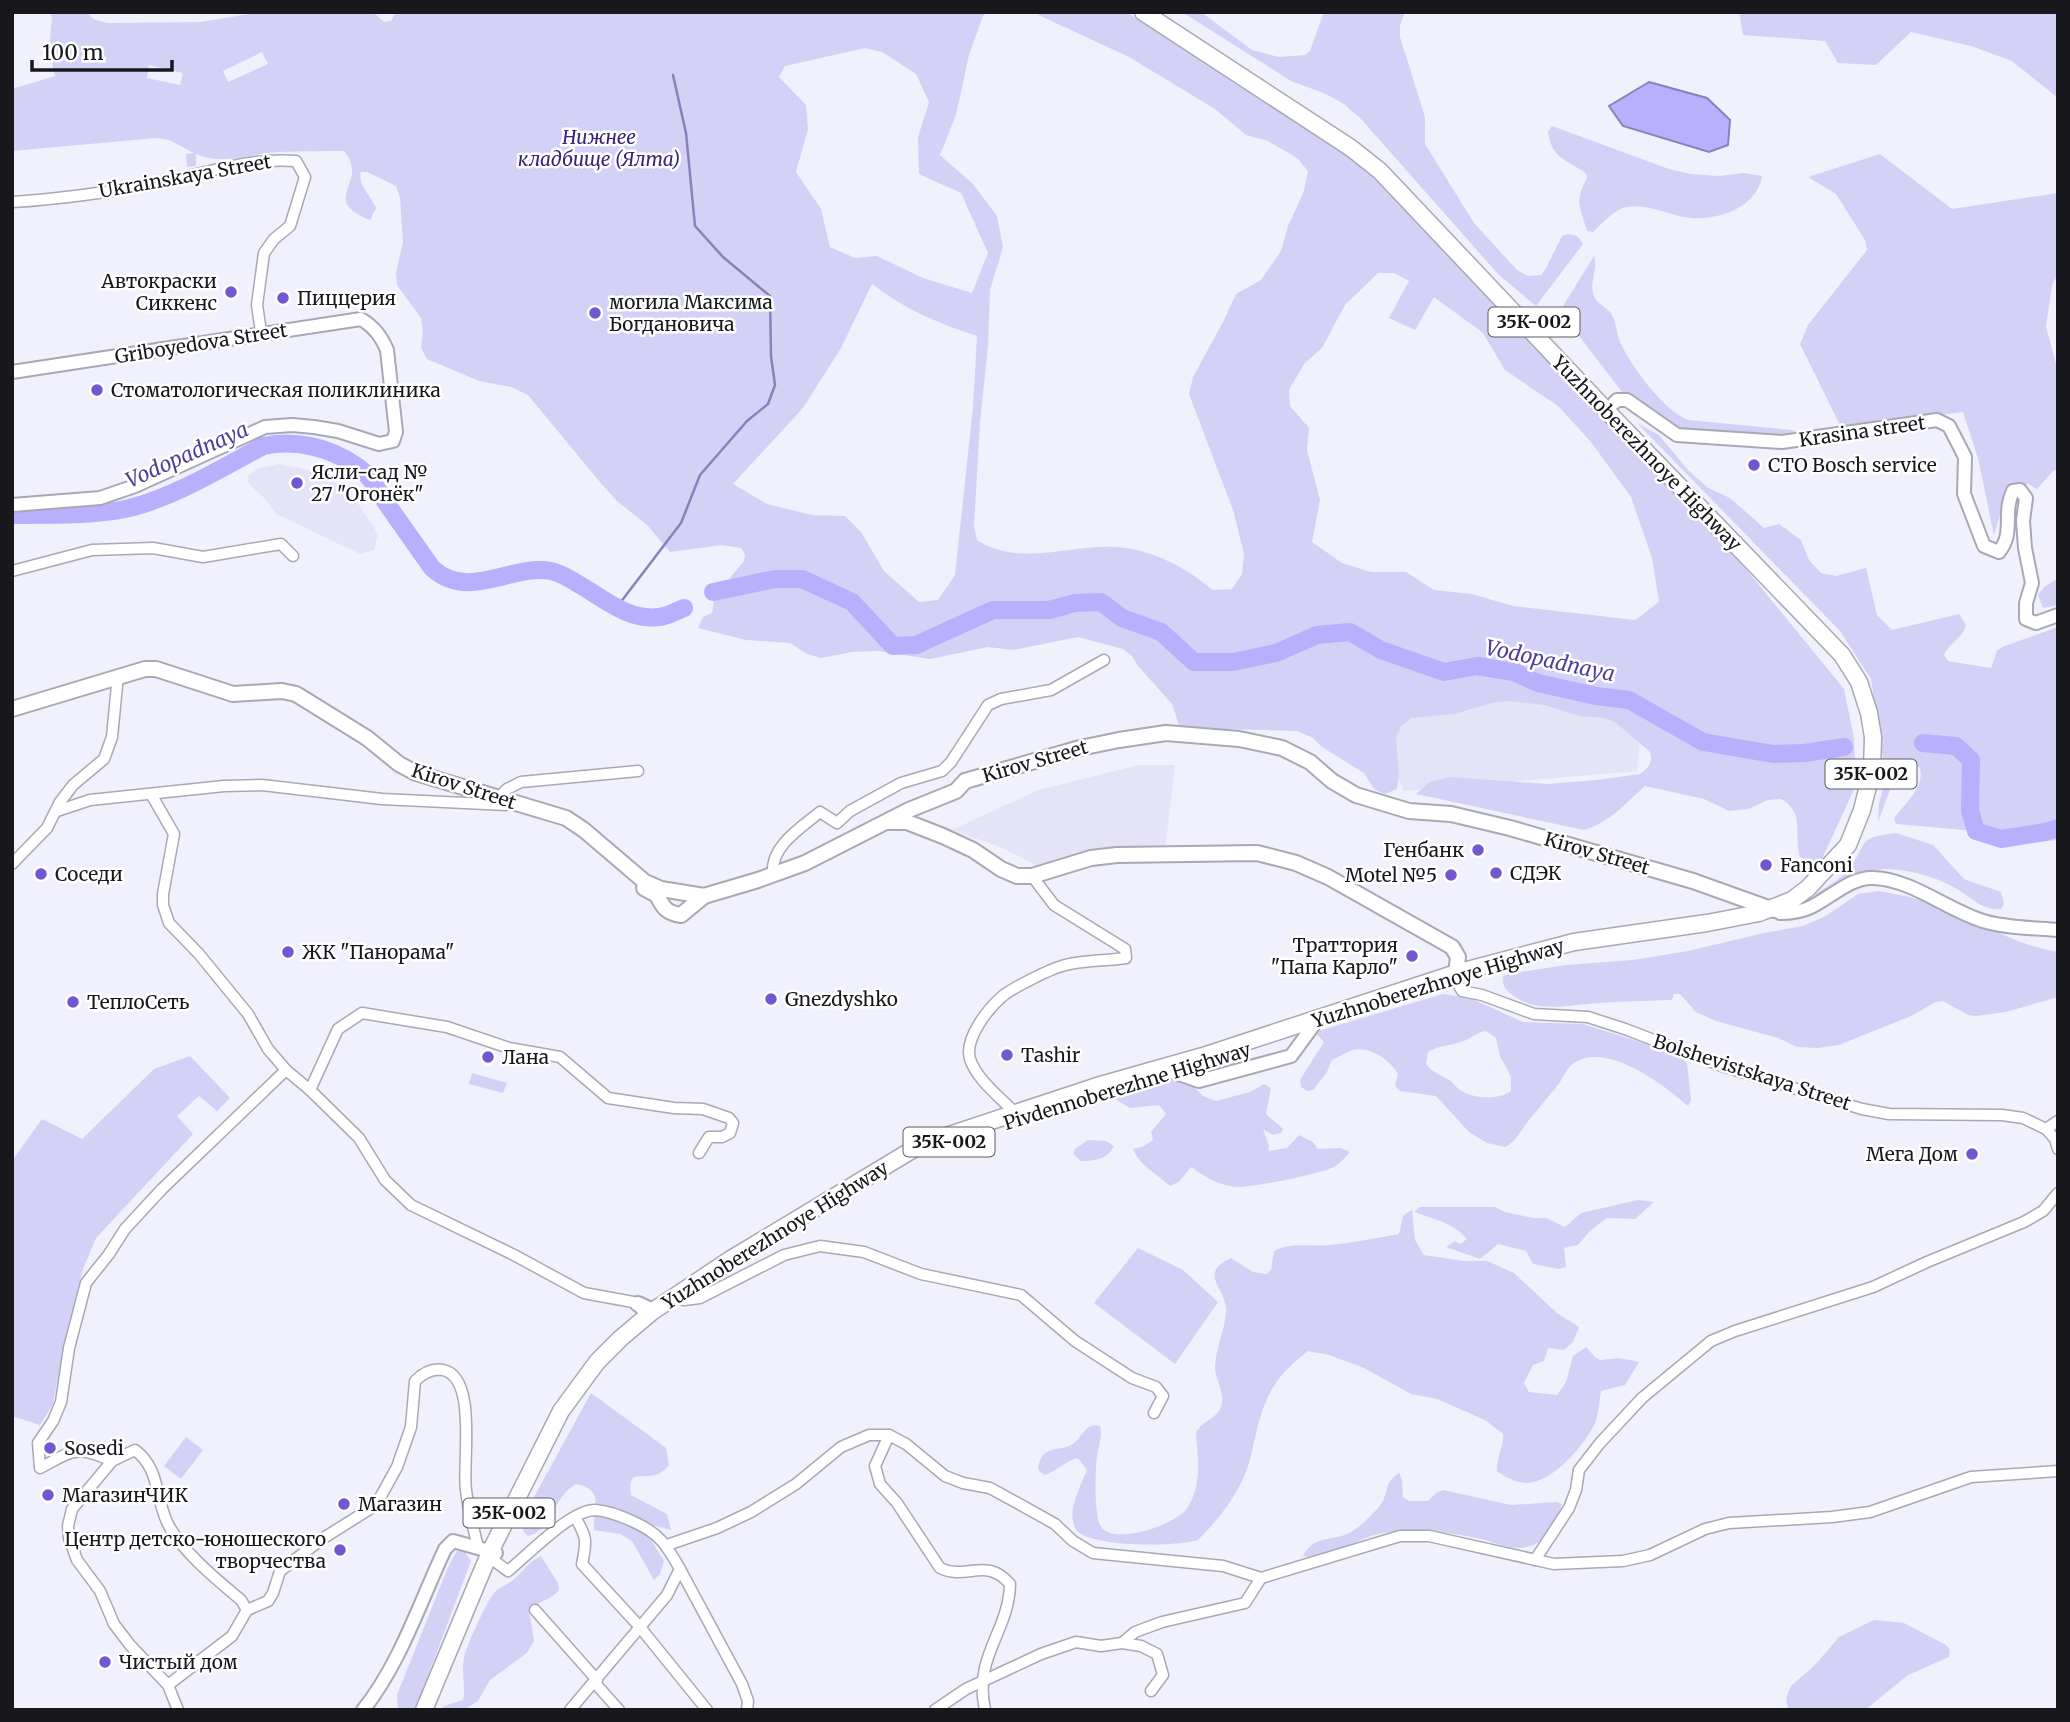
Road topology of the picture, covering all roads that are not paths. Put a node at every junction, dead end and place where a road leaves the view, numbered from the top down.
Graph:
1 (1143, 12) edge
2 (1160, 12) edge
3 (12, 202) edge
4 (1451, 241) junction
5 (261, 332) junction
6 (12, 372) edge
7 (1609, 406) junction
8 (12, 505) edge
9 (293, 556) dead end
10 (12, 571) edge
11 (2058, 615) edge
12 (1104, 660) dead end
13 (118, 675) junction
14 (12, 709) edge
15 (638, 771) dead end
16 (956, 791) junction
17 (151, 794) junction
18 (506, 801) junction
19 (57, 811) junction
20 (884, 822) junction
21 (943, 836) junction
22 (12, 864) edge
23 (773, 874) junction
24 (1032, 876) junction
25 (659, 892) junction
26 (704, 896) junction
27 (1777, 912) junction
28 (2058, 930) edge
29 (1458, 982) junction
30 (1313, 1026) joint
31 (286, 1070) junction
32 (310, 1090) junction
33 (1015, 1113) junction
34 (2058, 1121) edge
35 (2046, 1129) junction
36 (2058, 1149) edge
37 (699, 1153) dead end
38 (2058, 1193) edge
39 (684, 1300) junction
40 (642, 1309) junction
41 (1154, 1413) dead end
42 (889, 1436) junction
43 (112, 1461) junction
44 (2058, 1471) edge
45 (575, 1517) junction
46 (667, 1545) junction
47 (490, 1553) junction
48 (1535, 1560) junction
49 (680, 1569) junction
50 (1261, 1578) junction
51 (247, 1610) junction
52 (535, 1610) dead end
53 (639, 1626) junction
54 (1122, 1643) junction
55 (596, 1681) junction
56 (982, 1682) junction
57 (167, 1685) junction
58 (1151, 1690) dead end
59 (435, 1704) edge
60 (178, 1710) edge
61 (363, 1710) edge
62 (424, 1710) edge
63 (570, 1710) edge
64 (619, 1710) edge
65 (708, 1710) edge
66 (747, 1710) edge
67 (935, 1710) edge
68 (985, 1710) edge

1 - 4 highway, Yuzhnoberezhnoye Highway
2 - 4 highway, Yuzhnoberezhnoye Highway
3 - 5 street, Ukrainskaya Street
4 - 7 highway, Yuzhnoberezhnoye Highway / 35К-002
5 - 6 street, Griboyedova Street
5 - 8 street, Griboyedova Street
7 - 11 street, Krasina street
7 - 27 highway, Yuzhnoberezhnoye Highway / 35К-002
7 - 27 highway, Yuzhnoberezhnoye Highway / 35К-002
9 - 10 street
12 - 23 street
13 - 14 main road, Kirov Street
13 - 18 main road, Kirov Street
13 - 19 street
15 - 18 street
16 - 20 main road, Kirov Street
16 - 21 street
16 - 27 main road, Kirov Street
17 - 18 street
17 - 19 street
17 - 31 street
18 - 25 main road, Kirov Street
19 - 22 street
20 - 21 main road
20 - 23 main road, Kirov Street
21 - 24 main road
23 - 26 main road, Kirov Street
24 - 29 main road
24 - 33 street
25 - 26 main road, Kirov Street
25 - 26 main road, Kirov Street
27 - 28 street
27 - 29 highway, Yuzhnoberezhnoye Highway / 35К-002
27 - 29 highway, Yuzhnoberezhnoye Highway / 35К-002
29 - 30 highway, Yuzhnoberezhnoye Highway
29 - 33 highway, Yuzhnoberezhnoye Highway / 35К-002
29 - 35 street, Bolshevistskaya Street
30 - 39 highway, Pivdennoberezhne Highway / 35К-002
31 - 32 street
31 - 43 street
32 - 37 street
32 - 40 street
33 - 40 highway, Yuzhnoberezhnoye Highway / 35К-002
34 - 35 street
35 - 36 street
38 - 48 street
39 - 41 street
39 - 47 highway, Pivdennoberezhne Highway / 35К-002
40 - 47 highway, Yuzhnoberezhnoye Highway / 35К-002
42 - 46 street
42 - 50 street
42 - 56 street
43 - 51 street
43 - 57 street
44 - 48 street
45 - 46 street
45 - 47 street
45 - 53 street
46 - 49 street
47 - 51 street
47 - 59 highway, Yuzhnoberezhnoye Highway
47 - 61 street
47 - 62 highway, Yuzhnoberezhnoye Highway / 35К-002
48 - 50 street
49 - 53 street
49 - 66 street
50 - 54 street
51 - 57 street
52 - 55 street
53 - 55 street
53 - 65 street
54 - 56 street
54 - 58 street
55 - 63 street
55 - 64 street
56 - 67 street
56 - 68 street
57 - 60 street

